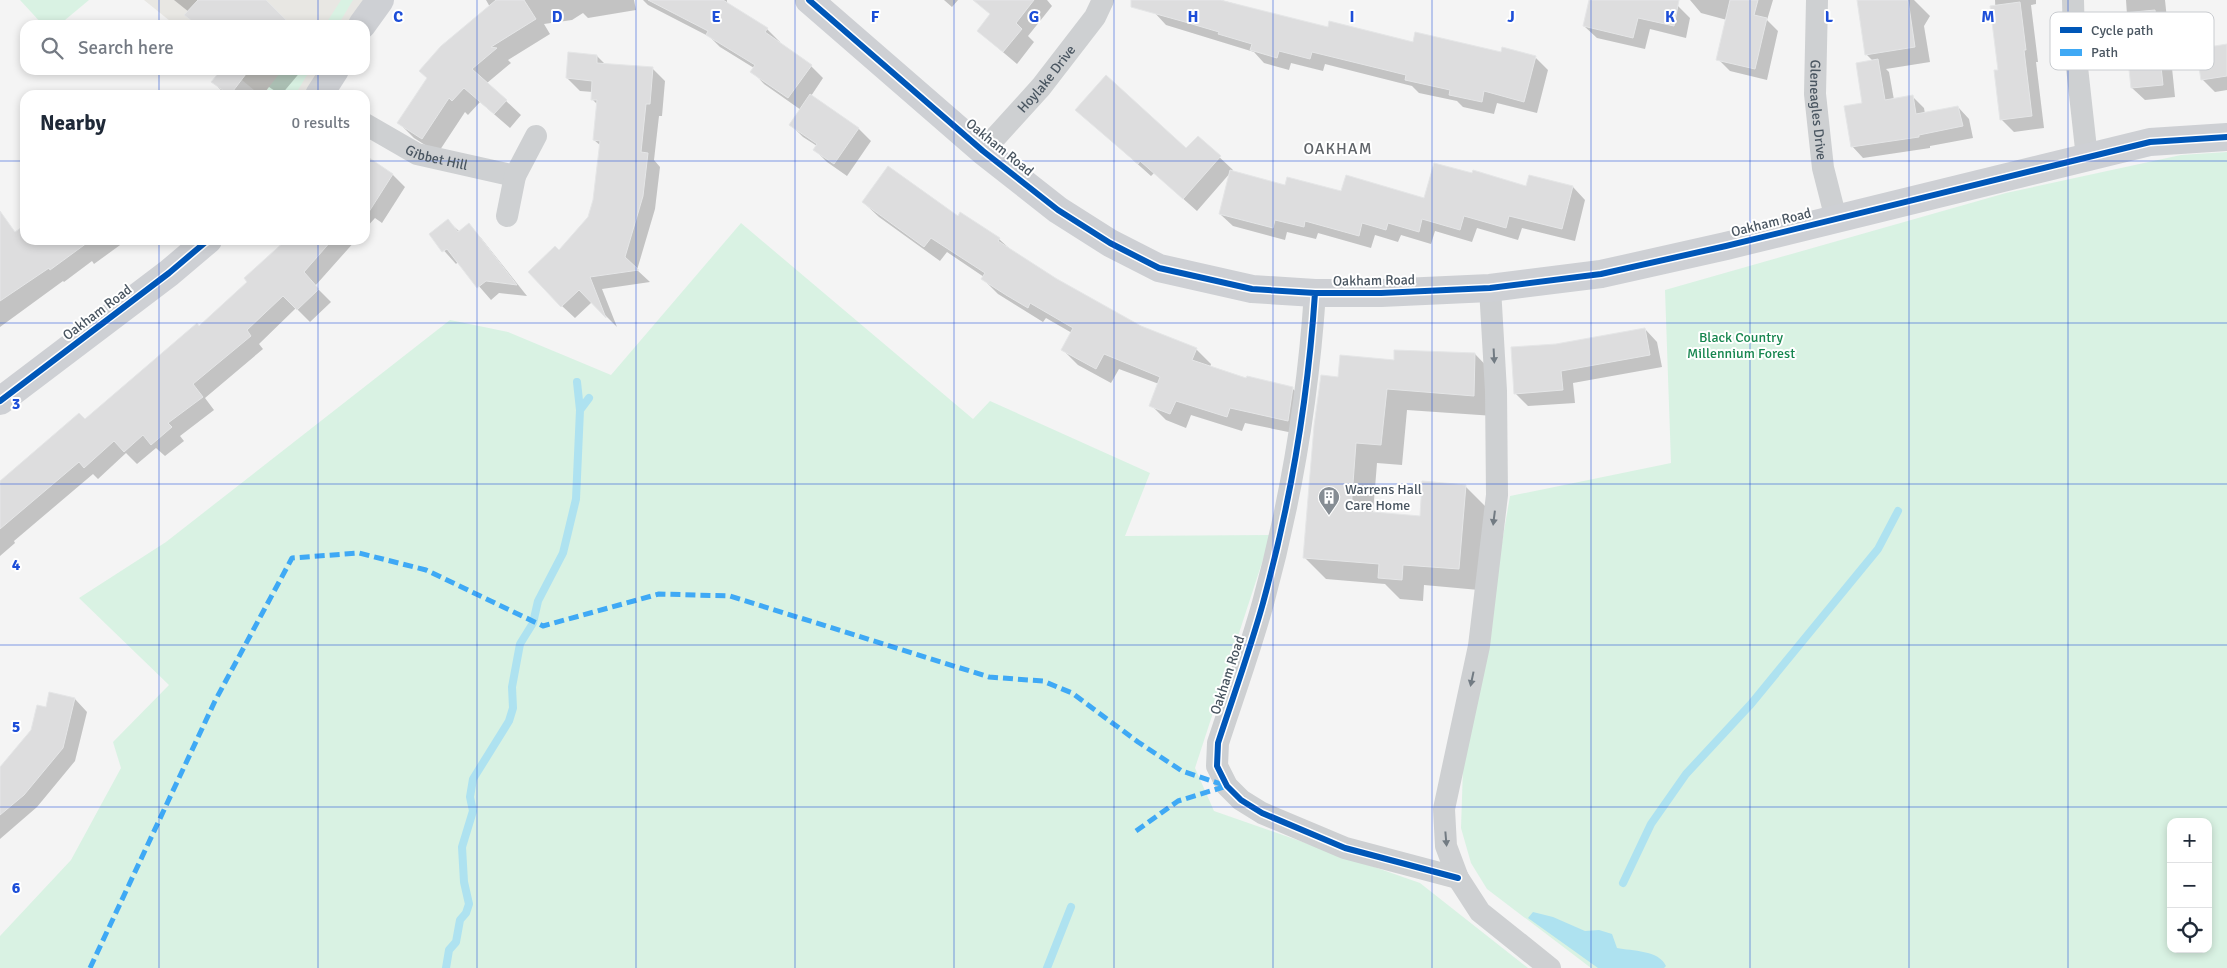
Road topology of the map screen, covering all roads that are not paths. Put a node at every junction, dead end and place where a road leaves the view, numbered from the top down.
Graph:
1 (380, 0) edge
2 (809, 0) edge
3 (1103, 0) edge
4 (1817, 0) edge
5 (366, 20) edge
6 (2077, 70) edge
7 (332, 75) edge
8 (322, 90) edge
9 (370, 127) edge
10 (536, 136) dead end
11 (2227, 137) edge
12 (983, 151) junction
13 (2087, 158) junction
14 (515, 176) junction
15 (507, 216) dead end
16 (1836, 219) junction
17 (202, 245) edge
18 (1490, 288) junction
19 (1315, 293) junction
20 (0, 401) edge
21 (1458, 878) junction
22 (1550, 968) edge

1 - 5 street
2 - 12 street, Oakham Road
3 - 12 street, Hoylake Drive
4 - 16 street, Gleneagles Drive
6 - 13 street
7 - 8 street
9 - 14 street, Gibbet Hill
10 - 14 street
11 - 13 street, Oakham Road
12 - 19 street, Oakham Road
13 - 16 street, Oakham Road
14 - 15 street
16 - 18 street, Oakham Road
17 - 20 street, Oakham Road
18 - 19 street, Oakham Road
18 -> 21 street
19 - 21 street, Oakham Road
21 - 22 street

